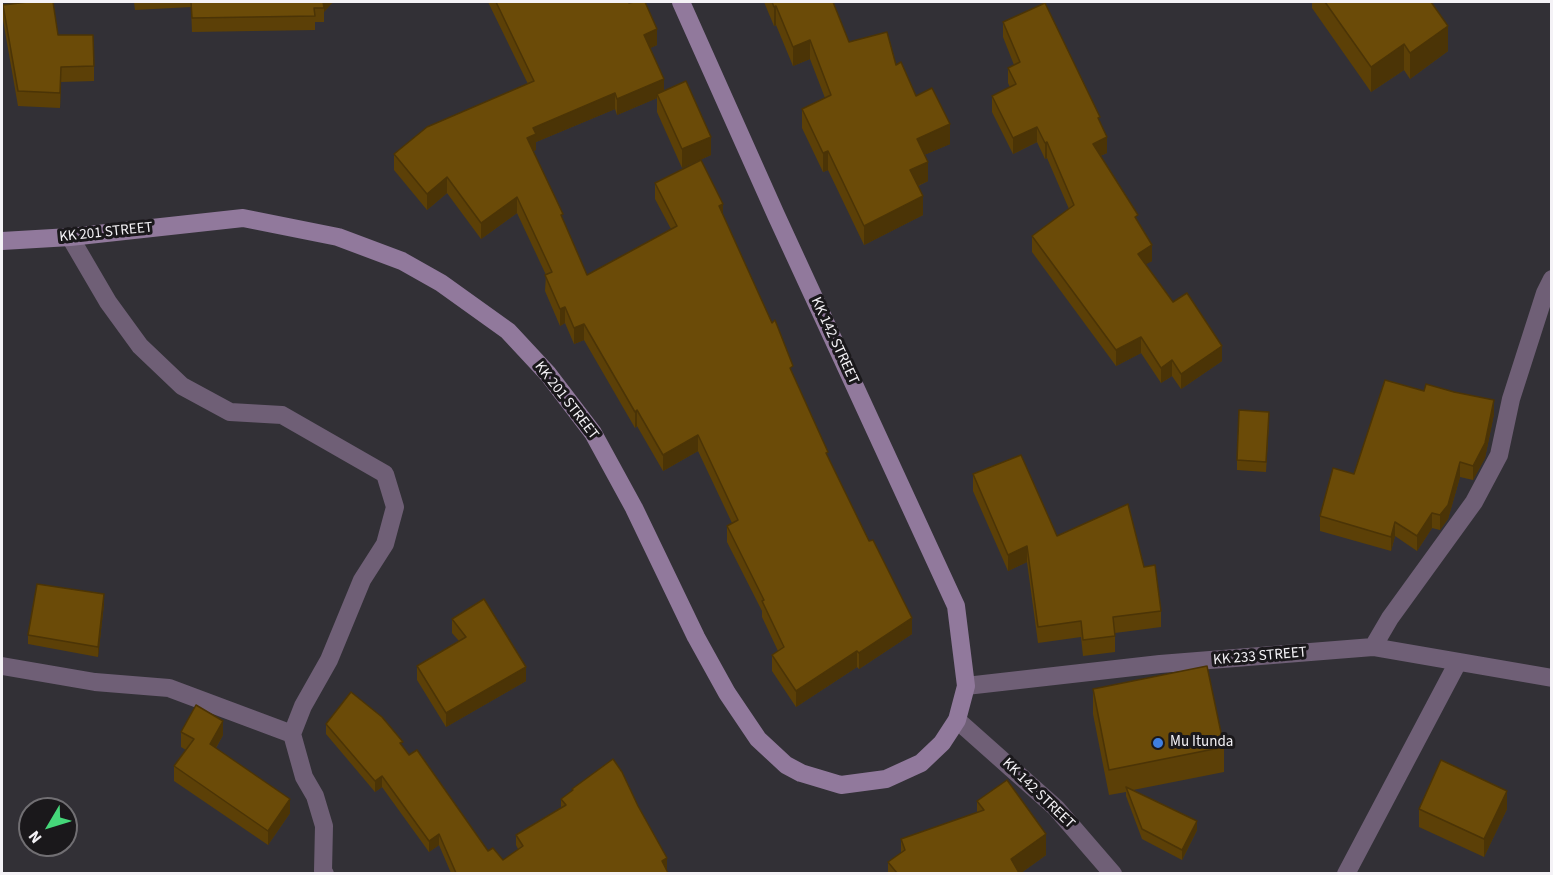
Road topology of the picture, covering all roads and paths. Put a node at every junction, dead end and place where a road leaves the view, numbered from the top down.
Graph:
1 (681, 2) edge
2 (70, 237) junction
3 (2, 241) edge
4 (1551, 279) edge
5 (1373, 647) junction
6 (1458, 662) junction
7 (2, 666) edge
8 (1551, 678) edge
9 (966, 686) junction
10 (957, 720) junction
11 (292, 734) junction
12 (325, 873) edge
13 (1113, 873) edge
14 (1346, 873) edge

1 - 9 main road, KK 142 STREET
2 - 3 main road, KK 201 STREET
2 - 10 main road, KK 201 STREET
2 - 11 street
4 - 5 street
5 - 6 street, KK 233 STREET
5 - 9 street, KK 233 STREET
6 - 8 street, KK 233 STREET
6 - 14 street
7 - 11 street
9 - 10 main road, KK 201 STREET
10 - 13 street, KK 142 STREET
11 - 12 street

